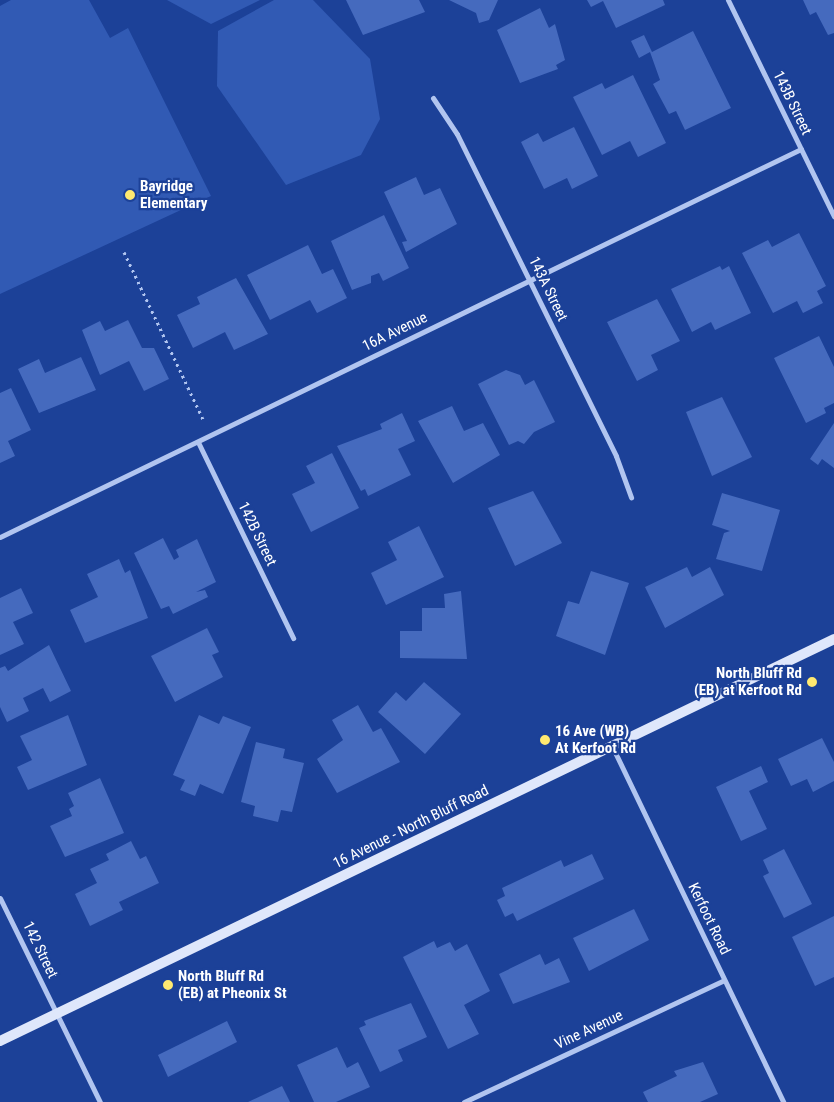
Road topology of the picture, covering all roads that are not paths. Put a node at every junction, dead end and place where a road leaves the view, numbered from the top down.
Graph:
1 (728, 0) edge
2 (433, 98) dead end
3 (801, 149) junction
4 (834, 216) edge
5 (529, 280) junction
6 (198, 442) junction
7 (631, 497) dead end
8 (0, 537) edge
9 (294, 638) dead end
10 (834, 638) edge
11 (612, 746) junction
12 (0, 898) edge
13 (724, 980) junction
14 (57, 1014) junction
15 (0, 1041) edge
16 (100, 1102) edge
17 (464, 1102) edge
18 (783, 1102) edge

1 - 3 street, 143B Street
2 - 5 street, 143A Street
3 - 4 street, 143B Street
3 - 5 street, 16A Avenue
5 - 6 street, 16A Avenue
5 - 7 street, 143A Street
6 - 8 street, 16A Avenue
6 - 9 street, 142B Street
10 - 11 main road, 16 Avenue - North Bluff Road
11 - 13 street, Kerfoot Road
11 - 14 main road, 16 Avenue - North Bluff Road
12 - 14 street, 142 Street
13 - 17 street, Vine Avenue
13 - 18 street, Kerfoot Road
14 - 15 main road, 16 Avenue - North Bluff Road
14 - 16 street, 142 Street

